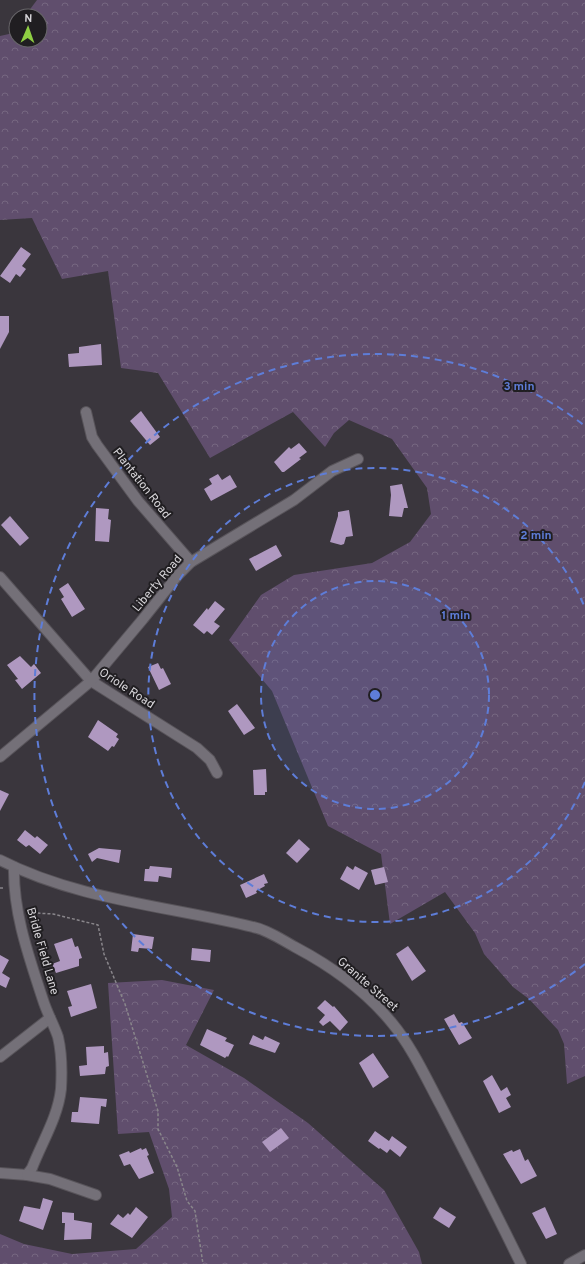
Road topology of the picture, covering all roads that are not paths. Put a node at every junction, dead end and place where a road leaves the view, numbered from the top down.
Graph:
1 (86, 412) dead end
2 (358, 459) dead end
3 (191, 562) junction
4 (0, 577) edge
5 (91, 681) junction
6 (0, 756) edge
7 (217, 773) dead end
8 (0, 860) edge
9 (14, 867) junction
10 (50, 1018) junction
11 (0, 1057) edge
12 (0, 1173) edge
13 (27, 1175) junction
14 (96, 1195) dead end
15 (585, 1255) edge
16 (521, 1264) edge
17 (569, 1264) edge

1 - 3 street, Plantation Road
2 - 3 street, Liberty Road
3 - 5 street, Liberty Road
4 - 5 street, Oriole Road
5 - 6 street, Liberty Road
5 - 7 street, Oriole Road
8 - 9 street, Granite Street
9 - 10 street, Bridle Field Lane
9 - 16 street, Granite Street
10 - 11 street
10 - 13 street, Bridle Field Lane
12 - 13 street
13 - 14 street
15 - 17 street

